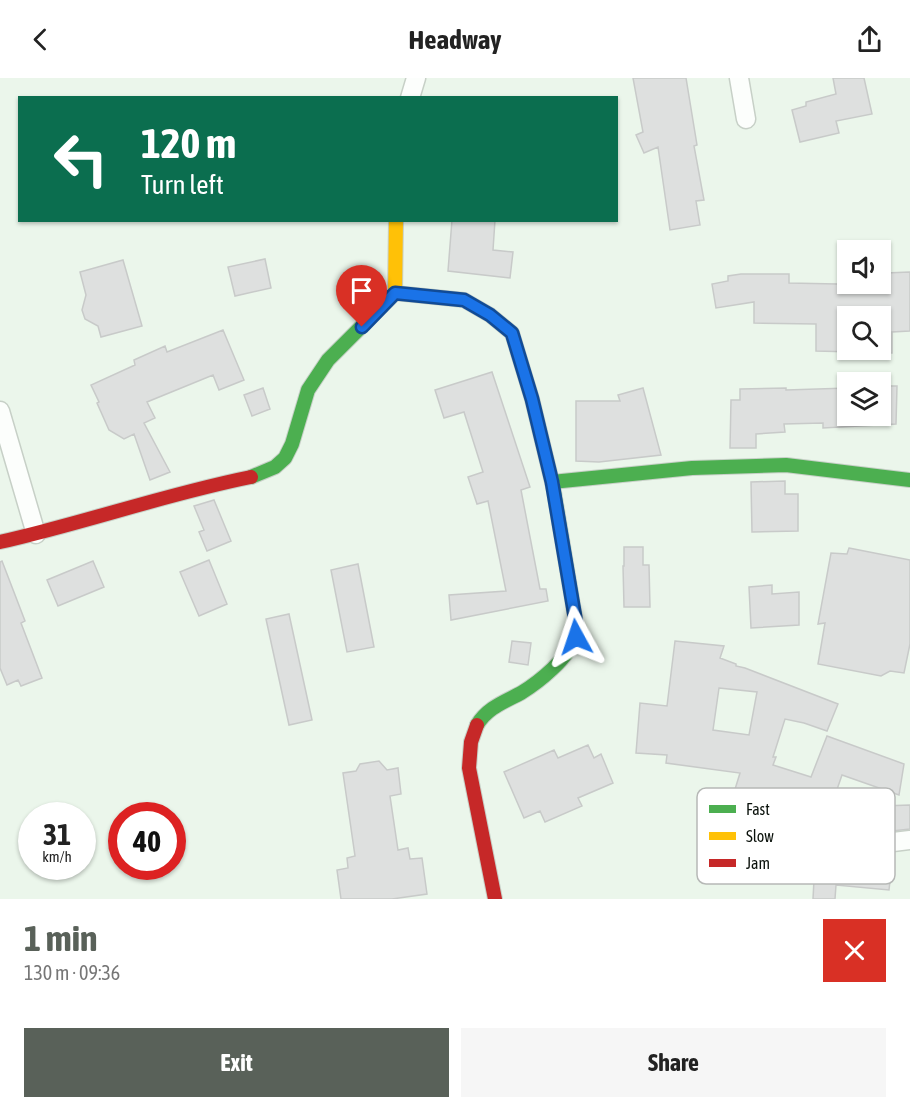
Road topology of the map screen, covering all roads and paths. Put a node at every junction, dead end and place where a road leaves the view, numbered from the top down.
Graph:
1 (416, 78) edge
2 (739, 78) edge
3 (412, 96) edge
4 (746, 118) dead end
5 (396, 222) edge
6 (395, 293) junction
7 (0, 411) edge
8 (910, 480) edge
9 (552, 482) junction
10 (36, 534) junction
11 (0, 542) edge
12 (910, 840) edge
13 (895, 842) edge
14 (495, 899) edge

1 - 3 street
2 - 4 street
5 - 6 street
6 - 9 street
6 - 10 street
7 - 10 street
8 - 9 street
9 - 14 street
10 - 11 street
12 - 13 street

